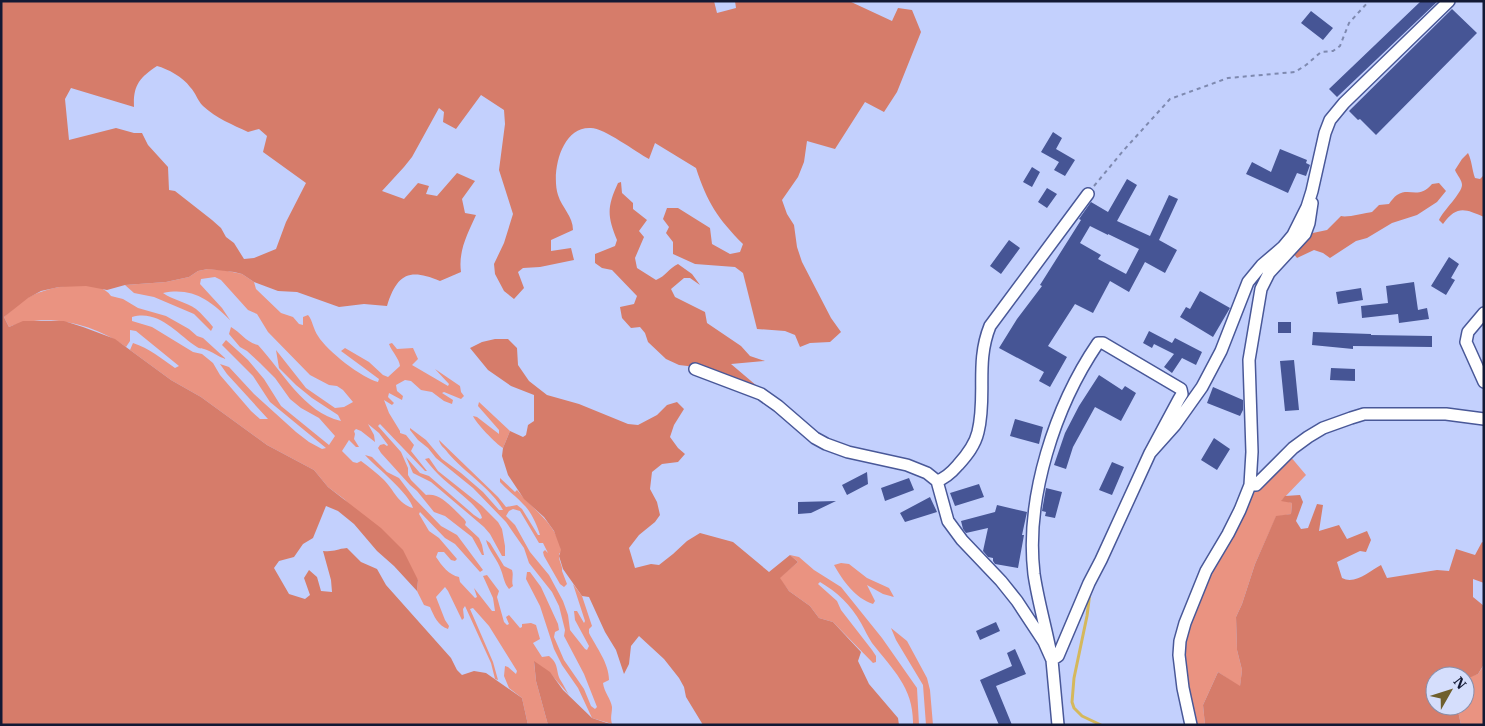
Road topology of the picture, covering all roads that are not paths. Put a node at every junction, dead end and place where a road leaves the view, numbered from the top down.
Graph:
1 (1449, 1) edge
2 (1312, 191) junction
3 (1088, 194) road end
4 (1484, 313) edge
5 (696, 369) dead end
6 (1484, 382) edge
7 (1484, 419) edge
8 (1150, 453) junction
9 (937, 481) junction
10 (1250, 485) junction
11 (1052, 660) junction
12 (1058, 725) edge
13 (1191, 725) edge

1 - 2 street
2 - 8 street
2 - 10 street
3 - 9 street
4 - 6 street
5 - 9 street
7 - 10 street
8 - 11 street
8 - 11 street
9 - 11 street
10 - 13 street
11 - 12 street

